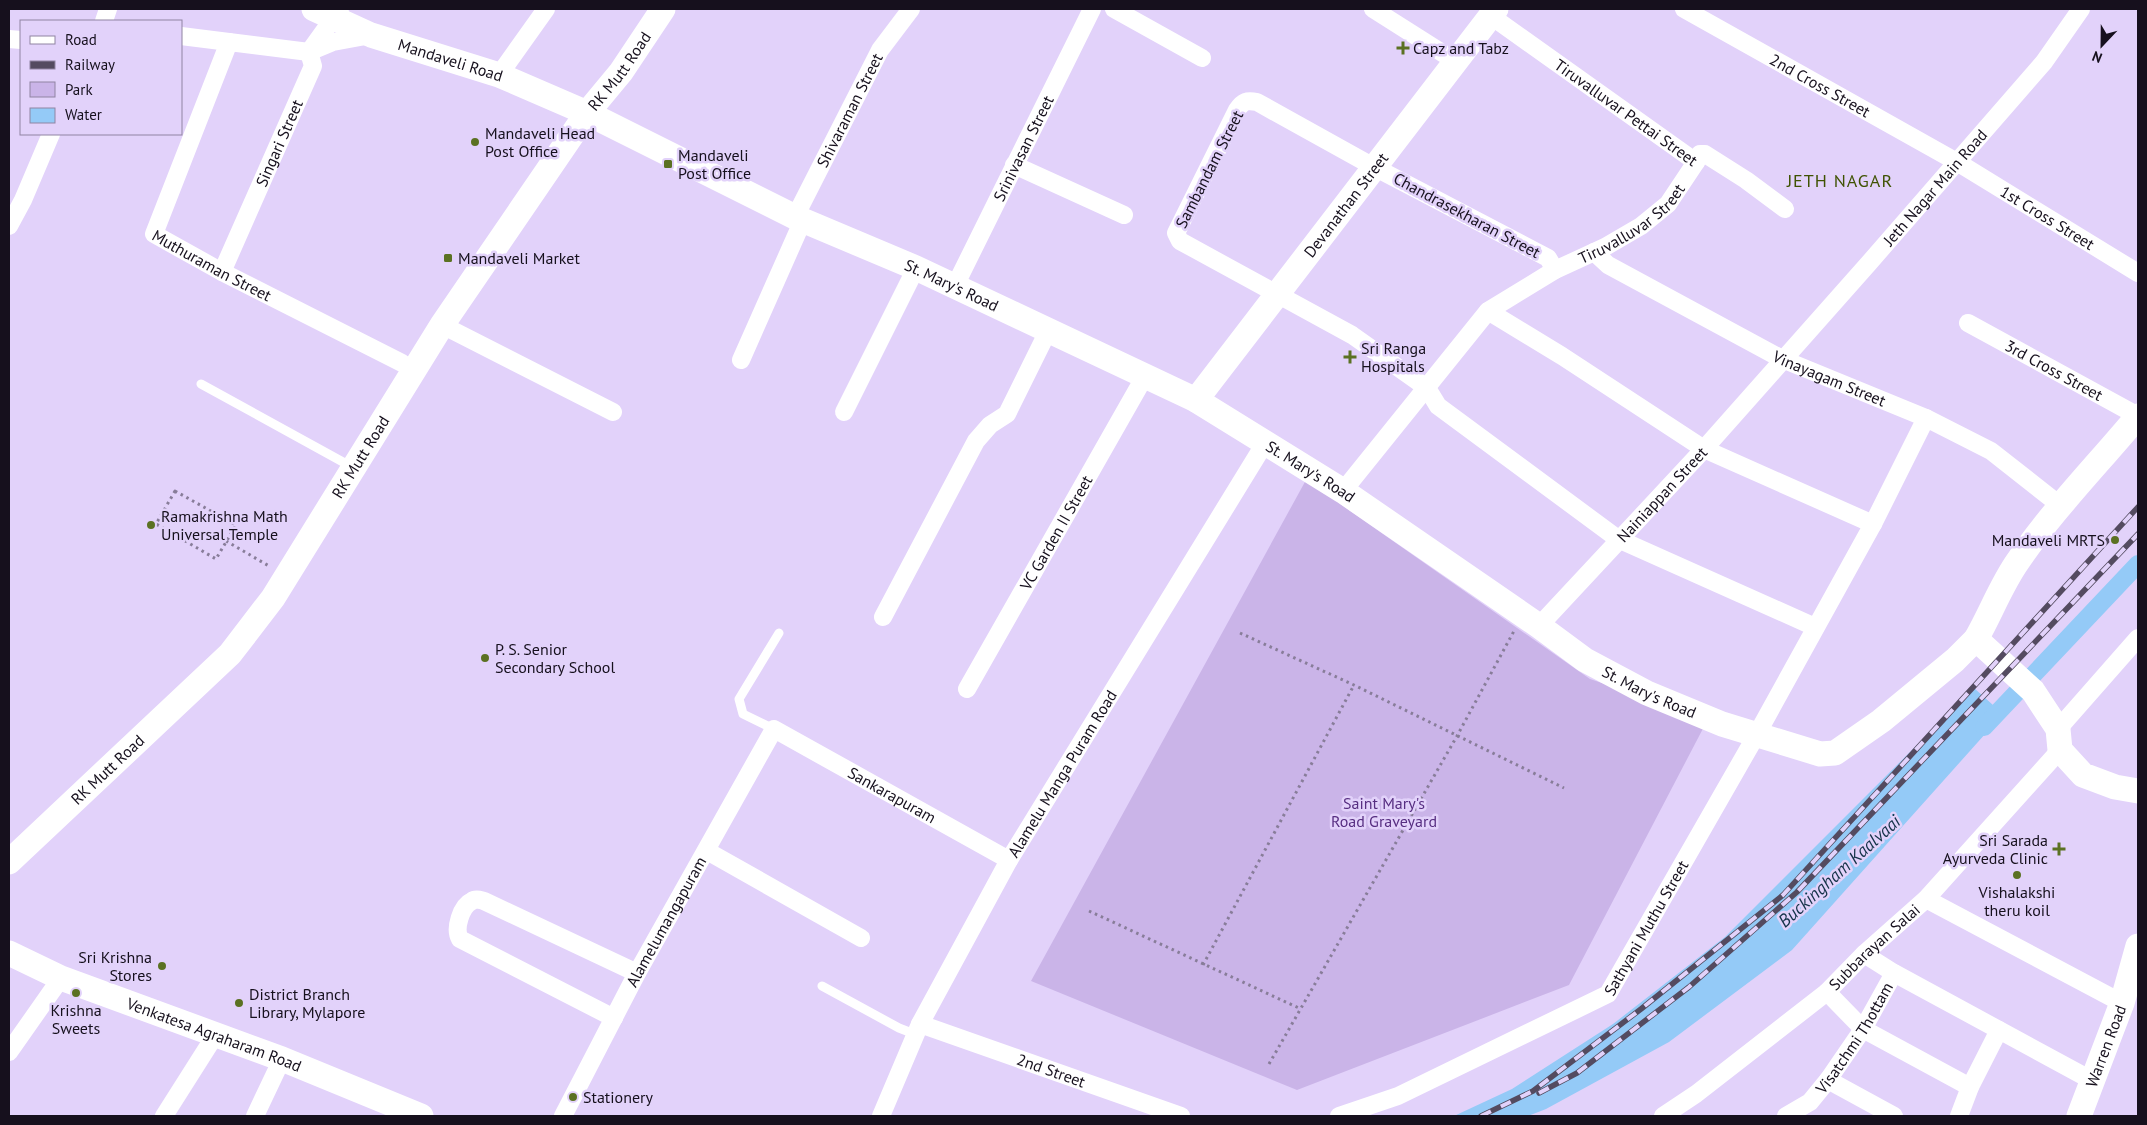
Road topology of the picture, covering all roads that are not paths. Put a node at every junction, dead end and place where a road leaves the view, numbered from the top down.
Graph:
1 (546, 9) edge
2 (663, 9) edge
3 (911, 9) edge
4 (1092, 9) edge
5 (1114, 9) edge
6 (1373, 9) edge
7 (1684, 9) edge
8 (2081, 9) edge
9 (330, 12) edge
10 (1493, 12) edge
11 (371, 35) junction
12 (182, 36) edge
13 (229, 42) junction
14 (309, 52) junction
15 (1202, 58) dead end
16 (1455, 60) junction
17 (499, 75) junction
18 (587, 113) junction
19 (51, 135) edge
20 (1696, 162) junction
21 (1957, 162) junction
22 (1014, 165) junction
23 (1374, 167) junction
24 (1785, 209) dead end
25 (1124, 215) dead end
26 (799, 218) junction
27 (9, 226) edge
28 (1594, 252) junction
29 (916, 268) junction
30 (1554, 270) junction
31 (222, 272) junction
32 (2138, 272) edge
33 (954, 288) junction
34 (1278, 294) junction
35 (1488, 311) junction
36 (1968, 323) dead end
37 (442, 325) junction
38 (1048, 331) junction
39 (1782, 359) junction
40 (741, 360) dead end
41 (402, 363) dead end
42 (1145, 376) junction
43 (201, 384) dead end
44 (1427, 388) junction
45 (1196, 400) junction
46 (612, 412) dead end
47 (844, 412) dead end
48 (2138, 416) edge
49 (1926, 418) junction
50 (1265, 443) junction
51 (1704, 448) junction
52 (354, 469) junction
53 (1343, 491) junction
54 (2061, 506) junction
55 (1873, 524) junction
56 (1618, 539) junction
57 (883, 617) dead end
58 (1531, 621) junction
59 (1815, 627) junction
60 (779, 633) dead end
61 (2138, 638) edge
62 (1985, 647) junction
63 (967, 689) dead end
64 (774, 729) junction
65 (1757, 734) junction
66 (2059, 740) junction
67 (2138, 791) edge
68 (707, 852) junction
69 (1009, 860) junction
70 (9, 862) edge
71 (1926, 899) junction
72 (861, 938) dead end
73 (2138, 946) edge
74 (9, 953) edge
75 (1864, 954) junction
76 (637, 973) junction
77 (1894, 973) junction
78 (61, 978) junction
79 (822, 986) dead end
80 (1827, 992) junction
81 (2122, 1003) junction
82 (614, 1018) junction
83 (1863, 1029) junction
84 (919, 1030) junction
85 (1999, 1030) junction
86 (216, 1034) junction
87 (9, 1052) edge
88 (282, 1059) junction
89 (1828, 1080) junction
90 (2093, 1081) junction
91 (1970, 1087) junction
92 (164, 1116) edge
93 (255, 1116) edge
94 (421, 1116) edge
95 (563, 1116) edge
96 (880, 1116) edge
97 (1180, 1116) edge
98 (1339, 1116) edge
99 (1663, 1116) edge
100 (1786, 1116) edge
101 (1894, 1116) edge
102 (1959, 1116) edge
103 (2079, 1116) edge

1 - 17 street
2 - 18 main road, RK Mutt Road
3 - 26 street, Shivaraman Street
4 - 22 street, Srinivasan Street
5 - 15 street
6 - 16 street
7 - 21 street, 2nd Cross Street
8 - 21 street, Jeth Nagar Main Road
9 - 11 main road, Mandaveli Road
9 - 14 street
10 - 16 main road, Devanathan Street
10 - 20 street, Tiruvalluvar Pettai Street
11 - 14 street
11 - 17 main road, Mandaveli Road
12 - 13 street
13 - 14 street
13 - 31 street, Muthuraman Street
14 - 31 street, Singari Street
16 - 23 main road, Devanathan Street
17 - 18 main road, Mandaveli Road
18 - 26 main road, St. Mary's Road
18 - 37 main road, RK Mutt Road
19 - 27 street
20 - 24 street, Tiruvalluvar Pettai Street
20 - 28 street, Tiruvalluvar Street
21 - 32 street, 1st Cross Street
21 - 39 street, Jeth Nagar Main Road
22 - 25 street
22 - 33 street, Srinivasan Street
23 - 30 street, Chandrasekharan Street
23 - 34 main road, Devanathan Street
23 - 34 street, Sambandam Street
26 - 29 main road, St. Mary's Road
26 - 40 street, Shivaraman Street
28 - 30 street, Tiruvalluvar Street
28 - 39 street, Vinayagam Street
29 - 33 main road, St. Mary's Road
29 - 47 street
30 - 35 street, Tiruvalluvar Street
31 - 41 street, Muthuraman Street
33 - 38 main road, St. Mary's Road
34 - 44 street
34 - 45 main road, Devanathan Street
35 - 44 street, Tiruvalluvar Street
35 - 51 street
36 - 48 street, 3rd Cross Street
37 - 46 street
37 - 52 main road, RK Mutt Road
38 - 42 main road, St. Mary's Road
38 - 57 street
39 - 49 street, Vinayagam Street
39 - 51 street, Nainiappan Street
42 - 45 main road, St. Mary's Road
42 - 63 street, VC Garden II Street
43 - 52 lane
44 - 53 street, Tiruvalluvar Street
44 - 56 street
45 - 50 main road, St. Mary's Road
48 - 54 main road, St. Mary's Road
49 - 54 street, Vinayagam Street
49 - 55 street, Sathyani Muthu Street
50 - 53 main road, St. Mary's Road
50 - 69 street, Alamelu Manga Puram Road
51 - 55 street
51 - 56 street, Nainiappan Street
52 - 70 main road, RK Mutt Road
53 - 58 main road, St. Mary's Road
54 - 62 main road, St. Mary's Road
55 - 59 street, Sathyani Muthu Street
56 - 58 street, Nainiappan Street
56 - 59 street
58 - 65 main road, St. Mary's Road
59 - 65 street, Sathyani Muthu Street
60 - 64 lane
61 - 66 street, Subbarayan Salai
62 - 65 main road, St. Mary's Road
62 - 66 main road
64 - 68 street, Alamelumangapuram
64 - 69 street, Sankarapuram
65 - 98 street, Sathyani Muthu Street
66 - 67 main road
66 - 71 street, Subbarayan Salai
68 - 72 street
68 - 76 street, Alamelumangapuram
69 - 84 street, Alamelu Manga Puram Road
71 - 75 street, Subbarayan Salai
71 - 81 street
73 - 81 main road, Warren Road
74 - 78 main road, Venkatesa Agraharam Road
75 - 77 street
75 - 80 street, Subbarayan Salai
76 - 82 street, Alamelumangapuram
76 - 82 street
77 - 83 street, Visatchmi Thottam
77 - 85 street
78 - 86 main road, Venkatesa Agraharam Road
78 - 87 street
79 - 84 lane
80 - 83 street
80 - 99 street, Subbarayan Salai
81 - 90 main road, Warren Road
82 - 95 street, Alamelumangapuram
83 - 89 street, Visatchmi Thottam
83 - 91 street
84 - 96 street, Alamelu Manga Puram Road
84 - 97 street, 2nd Street
85 - 90 street
85 - 91 street
86 - 88 main road, Venkatesa Agraharam Road
86 - 92 street
88 - 93 street
88 - 94 main road, Venkatesa Agraharam Road
89 - 100 street, Visatchmi Thottam
89 - 101 street
90 - 103 main road, Warren Road
91 - 102 street

